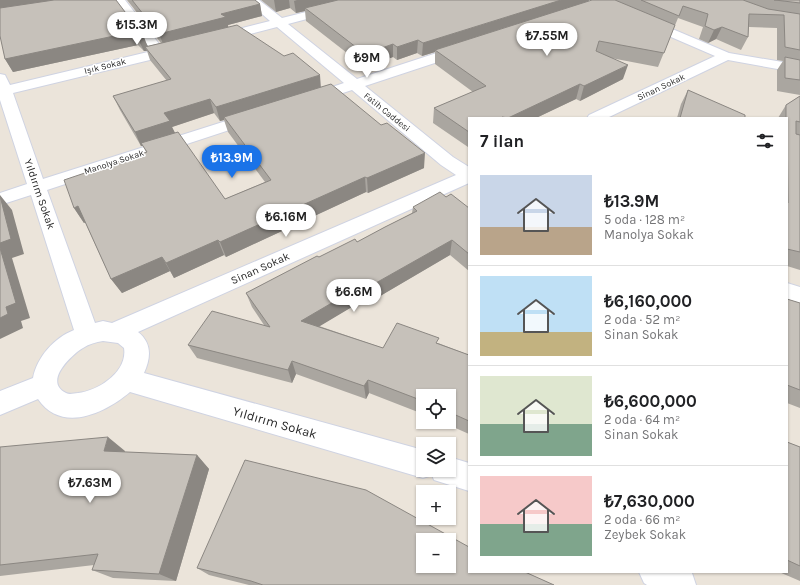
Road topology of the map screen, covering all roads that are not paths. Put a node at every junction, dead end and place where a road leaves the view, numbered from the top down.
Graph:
1 (119, 0) edge
2 (252, 0) edge
3 (367, 0) edge
4 (594, 4) edge
5 (280, 23) junction
6 (205, 42) edge
7 (473, 45) edge
8 (190, 46) edge
9 (160, 53) junction
10 (726, 56) junction
11 (800, 70) edge
12 (668, 84) junction
13 (353, 85) junction
14 (2, 87) edge
15 (683, 91) dead end
16 (293, 104) edge
17 (271, 112) edge
18 (597, 117) edge
19 (468, 175) edge
20 (468, 176) edge
21 (38, 187) junction
22 (0, 199) edge
23 (788, 292) edge
24 (800, 296) edge
25 (117, 331) junction
26 (88, 334) junction
27 (127, 380) junction
28 (44, 385) junction
29 (0, 403) edge
30 (416, 462) edge
31 (456, 473) edge
32 (468, 477) edge
33 (657, 573) edge
34 (680, 585) edge

1 - 9 street
2 - 5 street, Fatih Caddesi
3 - 5 street
4 - 10 street
5 - 6 street
5 - 13 street, Fatih Caddesi
7 - 13 street
8 - 9 street, Işık Sokak
9 - 14 street, Işık Sokak
10 - 11 street
10 - 12 street, Sinan Sokak
12 - 15 street
12 - 18 street, Sinan Sokak
13 - 16 street
13 - 19 street, Fatih Caddesi
14 - 21 street, Yıldırım Sokak
17 - 21 street, Manolya Sokak
20 - 25 street, Sinan Sokak
21 - 22 street, Manolya Sokak
21 - 26 street, Yıldırım Sokak
23 - 24 street
25 - 26 street
25 - 27 street
26 - 28 street
27 - 28 street
27 - 30 street, Yıldırım Sokak
28 - 29 street
31 - 32 street
33 - 34 street

